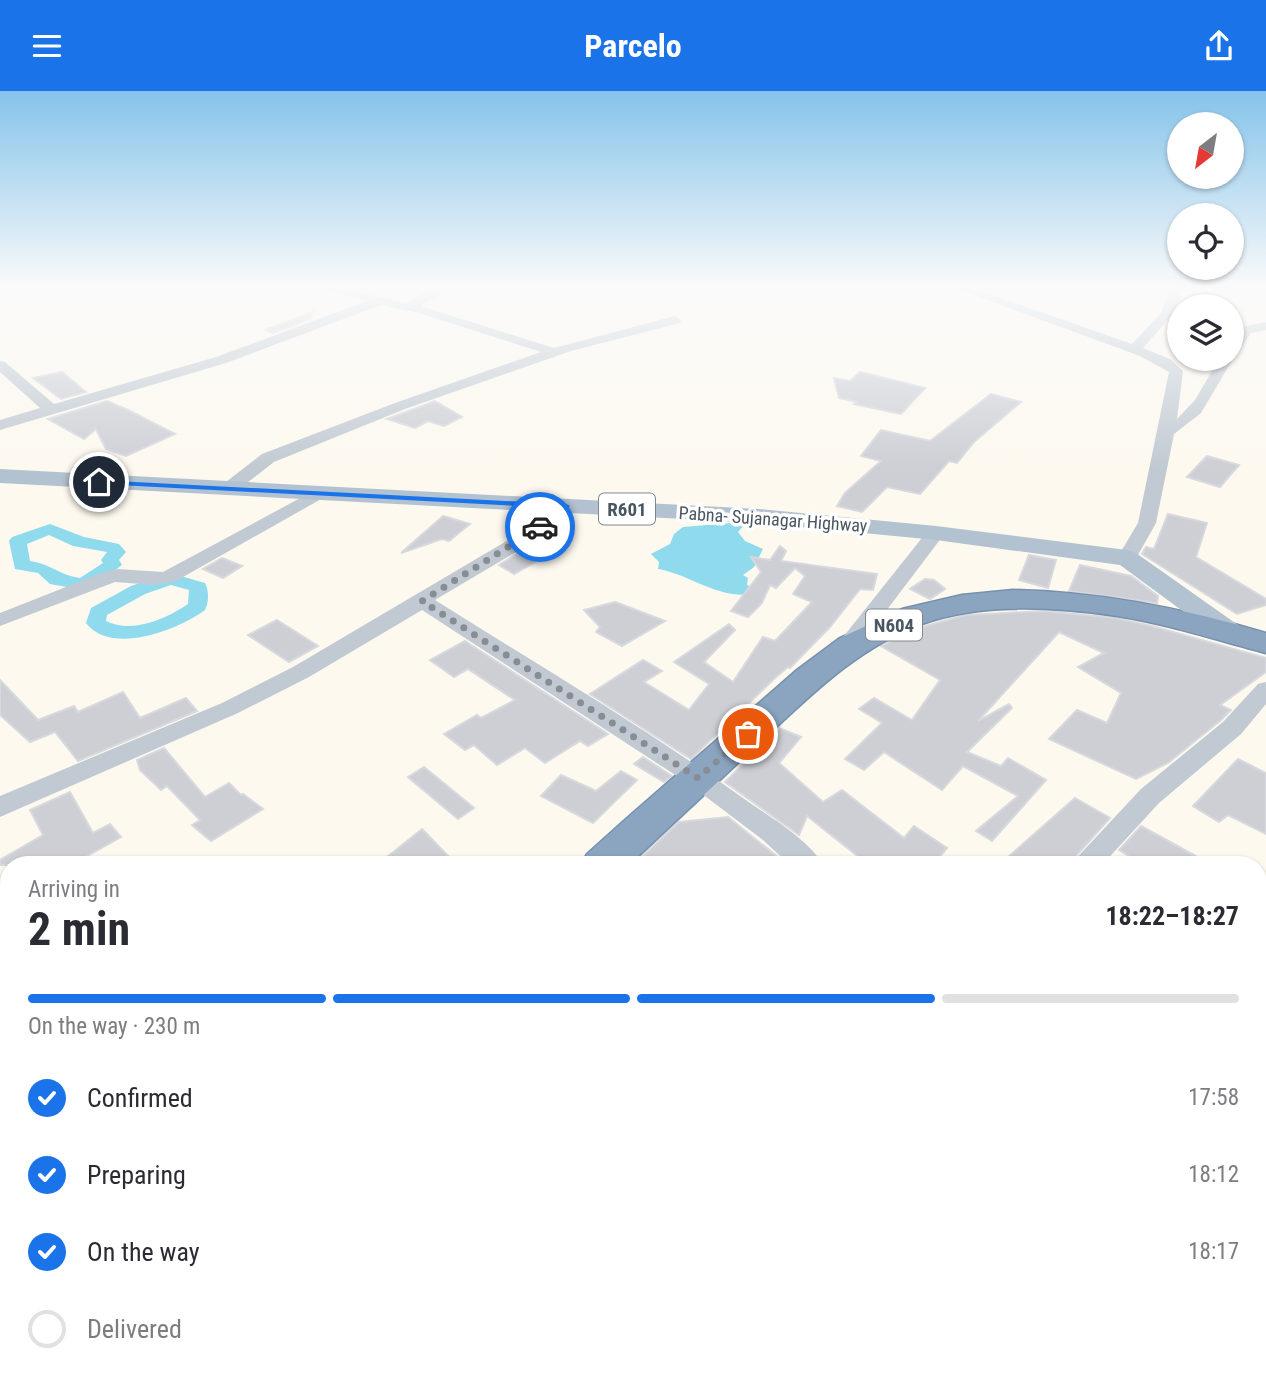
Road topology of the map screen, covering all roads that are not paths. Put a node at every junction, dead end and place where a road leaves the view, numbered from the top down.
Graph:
1 (251, 347) edge
2 (538, 347) edge
3 (572, 347) edge
4 (1129, 347) edge
5 (1134, 349) joint
6 (554, 352) junction
7 (0, 365) edge
8 (1219, 371) edge
9 (49, 408) junction
10 (0, 425) edge
11 (1167, 431) junction
12 (0, 476) edge
13 (228, 489) junction
14 (317, 493) junction
15 (566, 506) junction
16 (936, 533) junction
17 (1127, 558) junction
18 (422, 601) junction
19 (0, 620) edge
20 (1228, 631) junction
21 (1266, 643) edge
22 (843, 653) junction
23 (1266, 689) edge
24 (698, 778) junction
25 (0, 807) edge
26 (612, 856) edge
27 (799, 856) edge
28 (1093, 856) edge

1 - 9 street
2 - 6 street
3 - 6 street
4 - 5 street
5 - 11 street
6 - 13 street
7 - 9 street
8 - 11 street
9 - 10 street
11 - 17 street
12 - 13 main road, Pabna- Sujanagar Highway / R601
13 - 14 main road, Pabna- Sujanagar Highway / R601
14 - 15 main road, Pabna- Sujanagar Highway / R601
14 - 19 street
15 - 16 main road, Pabna- Sujanagar Highway / R601
15 - 18 street
16 - 17 main road, Pabna- Sujanagar Highway / R601
16 - 22 street
17 - 20 main road, Pabna- Sujanagar Highway / R601
18 - 24 street
18 - 25 street
20 - 21 highway, N604
20 - 22 highway, N604
22 - 24 highway, N604
23 - 28 street
24 - 26 highway, N604
24 - 27 street

